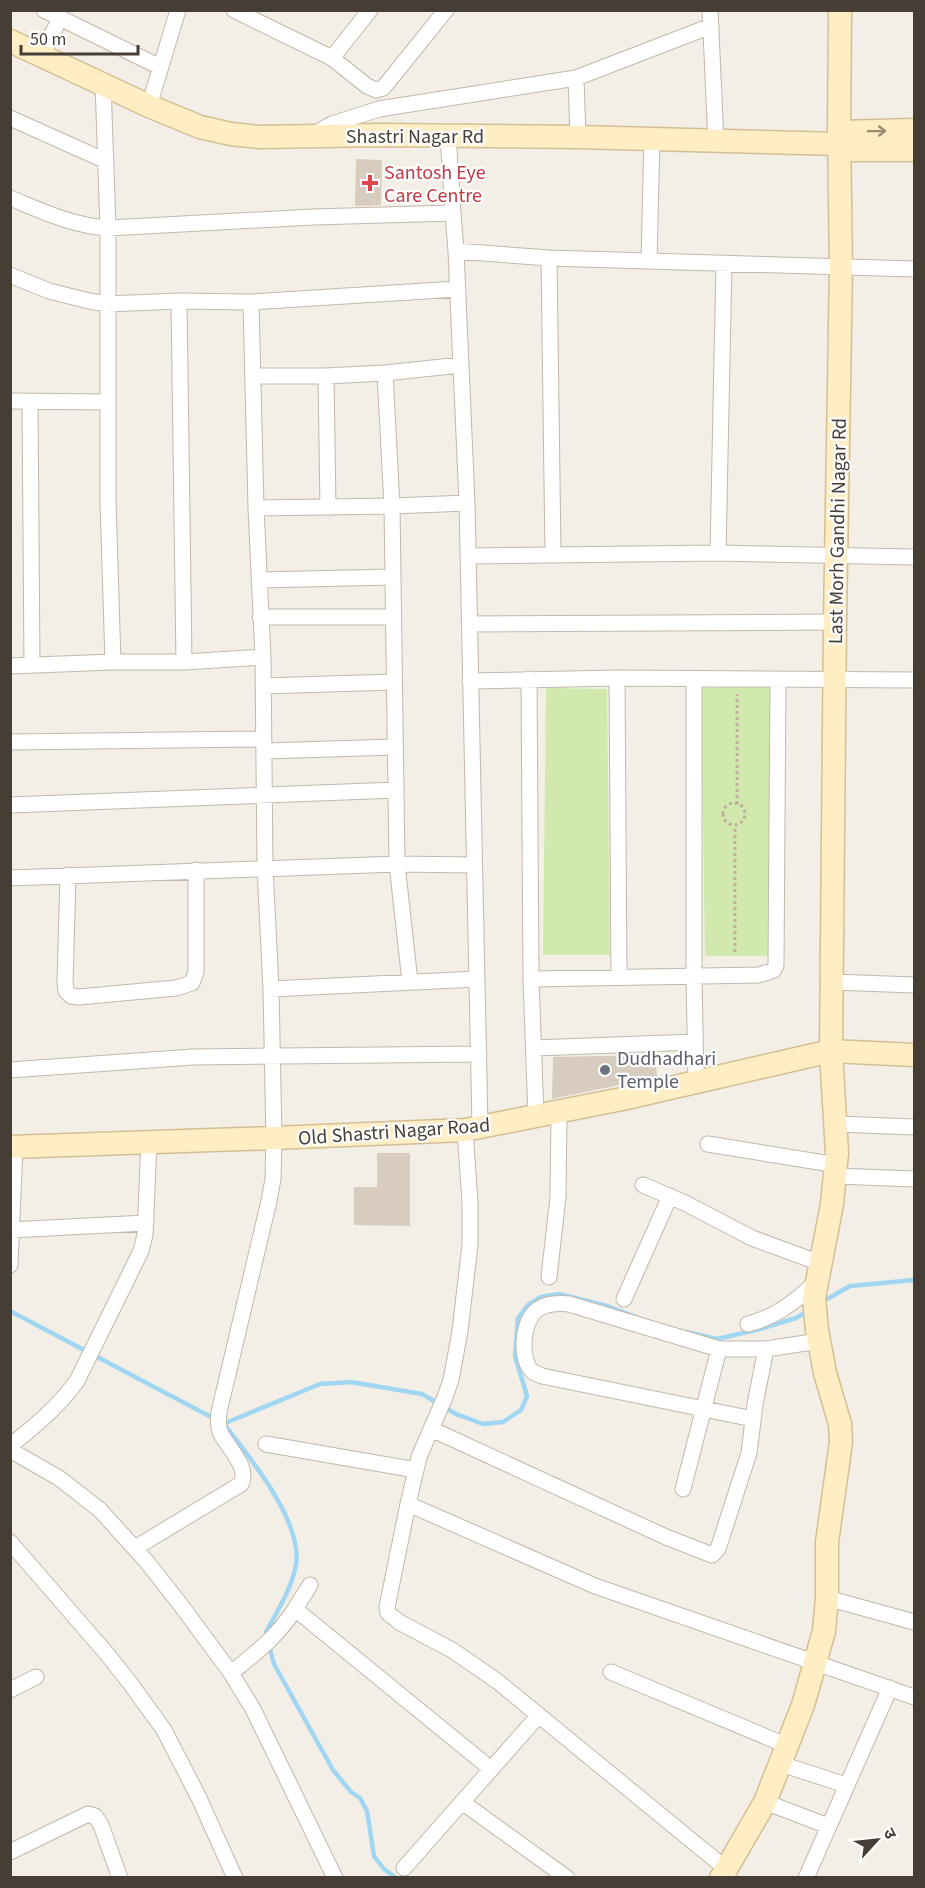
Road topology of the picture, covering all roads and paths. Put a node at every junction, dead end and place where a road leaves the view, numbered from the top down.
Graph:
1 (44, 10) edge
2 (178, 10) edge
3 (234, 10) edge
4 (370, 10) edge
5 (446, 10) edge
6 (710, 10) edge
7 (840, 10) edge
8 (265, 16) edge
9 (60, 18) junction
10 (711, 26) junction
11 (10, 40) edge
12 (42, 55) junction
13 (332, 58) junction
14 (160, 67) junction
15 (576, 78) junction
16 (103, 83) junction
17 (376, 90) junction
18 (149, 106) junction
19 (379, 109) junction
20 (10, 118) edge
21 (915, 130) edge
22 (383, 135) junction
23 (448, 135) junction
24 (310, 136) junction
25 (578, 137) junction
26 (652, 139) junction
27 (716, 141) junction
28 (839, 142) junction
29 (915, 150) edge
30 (106, 161) junction
31 (10, 198) edge
32 (453, 213) junction
33 (108, 228) junction
34 (456, 251) junction
35 (549, 258) junction
36 (649, 261) junction
37 (724, 263) junction
38 (841, 267) junction
39 (915, 269) edge
40 (10, 275) edge
41 (457, 289) junction
42 (179, 301) junction
43 (251, 302) junction
44 (107, 304) junction
45 (461, 366) junction
46 (385, 373) junction
47 (253, 376) junction
48 (326, 376) junction
49 (10, 401) edge
50 (30, 402) junction
51 (108, 402) junction
52 (467, 503) junction
53 (392, 506) junction
54 (256, 508) junction
55 (328, 508) junction
56 (718, 553) junction
57 (553, 554) junction
58 (836, 555) junction
59 (468, 556) junction
60 (915, 557) edge
61 (393, 577) junction
62 (260, 580) junction
63 (260, 617) junction
64 (393, 617) junction
65 (835, 622) junction
66 (469, 624) junction
67 (263, 657) junction
68 (113, 662) junction
69 (184, 662) junction
70 (32, 665) junction
71 (10, 666) edge
72 (617, 678) junction
73 (529, 679) junction
74 (694, 679) junction
75 (835, 679) junction
76 (778, 680) junction
77 (915, 680) edge
78 (471, 681) junction
79 (394, 682) junction
80 (263, 686) junction
81 (737, 694) dead end
82 (10, 742) edge
83 (264, 745) junction
84 (395, 747) junction
85 (396, 790) junction
86 (265, 796) junction
87 (737, 804) junction
88 (10, 806) edge
89 (735, 826) junction
90 (397, 864) junction
91 (474, 865) junction
92 (265, 868) junction
93 (196, 870) junction
94 (68, 875) junction
95 (10, 878) edge
96 (735, 952) dead end
97 (694, 976) junction
98 (619, 977) junction
99 (531, 979) junction
100 (477, 980) junction
101 (410, 982) junction
102 (832, 982) junction
103 (915, 985) edge
104 (270, 989) junction
105 (695, 1042) junction
106 (534, 1048) junction
107 (831, 1051) junction
108 (479, 1054) junction
109 (271, 1055) junction
110 (915, 1055) edge
111 (10, 1070) edge
112 (696, 1082) junction
113 (559, 1112) junction
114 (536, 1117) junction
115 (837, 1124) junction
116 (915, 1127) edge
117 (472, 1128) junction
118 (274, 1138) junction
119 (149, 1141) junction
120 (708, 1144) dead end
121 (13, 1146) edge
122 (836, 1170) junction
123 (915, 1179) edge
124 (643, 1185) dead end
125 (670, 1196) junction
126 (146, 1223) junction
127 (11, 1230) edge
128 (10, 1265) edge
129 (549, 1277) dead end
130 (817, 1281) junction
131 (624, 1299) dead end
132 (748, 1324) dead end
133 (818, 1335) junction
134 (719, 1349) junction
135 (766, 1349) junction
136 (705, 1409) junction
137 (753, 1419) junction
138 (432, 1426) junction
139 (266, 1444) dead end
140 (10, 1448) edge
141 (416, 1470) junction
142 (683, 1489) dead end
143 (408, 1504) junction
144 (10, 1542) edge
145 (135, 1548) junction
146 (310, 1585) dead end
147 (827, 1598) junction
148 (296, 1609) junction
149 (915, 1622) edge
150 (815, 1662) junction
151 (611, 1672) dead end
152 (231, 1673) junction
153 (36, 1677) dead end
154 (890, 1688) junction
155 (10, 1690) edge
156 (915, 1697) edge
157 (539, 1715) junction
158 (784, 1755) junction
159 (491, 1769) junction
160 (846, 1785) junction
161 (462, 1802) junction
162 (765, 1802) junction
163 (828, 1826) junction
164 (10, 1852) edge
165 (404, 1868) dead end
166 (723, 1873) edge
167 (120, 1878) edge
168 (235, 1878) edge
169 (335, 1878) edge
170 (567, 1878) edge
171 (806, 1878) edge

1 - 9 street
2 - 14 street
3 - 8 street
4 - 13 street
5 - 17 street
6 - 10 street
7 - 28 street, Last Morh Gandhi Nagar Rd
8 - 13 street
9 - 12 street
9 - 14 street
10 - 15 street
10 - 27 street
11 - 12 street, Shastri Nagar Rd
12 - 16 street, Shastri Nagar Rd
13 - 17 street
14 - 18 street
15 - 19 street
15 - 25 street
16 - 18 street, Shastri Nagar Rd
16 - 30 street
17 - 19 street
18 - 24 street, Shastri Nagar Rd
19 - 22 street
19 - 24 street
20 - 30 street
28 -> 21 street
22 - 23 street, Shastri Nagar Rd
22 - 24 street, Shastri Nagar Rd
23 - 25 street, Shastri Nagar Rd
23 - 32 street
25 - 26 street, Shastri Nagar Rd
26 - 27 street, Shastri Nagar Rd
26 - 36 street
27 - 28 street, Shastri Nagar Rd
28 - 29 street
28 - 38 street, Last Morh Gandhi Nagar Rd
30 - 33 street
31 - 33 street
32 - 33 street
32 - 34 street
33 - 44 street
34 - 35 street
34 - 41 street
35 - 36 street
35 - 57 street
36 - 37 street
37 - 38 street
37 - 56 street
38 - 39 street
38 - 58 street, Last Morh Gandhi Nagar Rd
40 - 44 street
41 - 43 street
41 - 45 street
42 - 43 street
42 - 44 street
42 - 69 street
43 - 47 street
44 - 51 street
45 - 46 street
45 - 52 street
46 - 48 street
46 - 53 street
47 - 48 street
47 - 54 street
48 - 55 street
49 - 50 street
50 - 51 street
50 - 70 street
51 - 68 street
52 - 53 street
52 - 59 street
53 - 55 street
53 - 61 street
54 - 55 street
54 - 62 street
56 - 57 street
56 - 58 street
57 - 59 street
58 - 60 street
58 - 65 street, Last Morh Gandhi Nagar Rd
59 - 66 street
61 - 62 street
61 - 64 street
62 - 63 street
63 - 64 street
63 - 67 street
64 - 79 street
65 - 66 street
65 - 75 street, Last Morh Gandhi Nagar Rd
66 - 78 street
67 - 69 street
67 - 80 street
68 - 69 street
68 - 70 street
70 - 71 street
72 - 73 street
72 - 74 street
72 - 98 street
73 - 78 street
73 - 99 street
74 - 76 street
74 - 97 street
75 - 76 street
75 - 77 street
75 - 102 street, Last Morh Gandhi Nagar Rd
76 - 97 street
78 - 91 street
79 - 80 street
79 - 84 street
80 - 83 street
81 - 87 path
82 - 83 street
83 - 84 street
83 - 86 street
84 - 85 street
85 - 86 street
85 - 90 street
86 - 88 street
86 - 92 street
87 - 89 path
87 - 89 path
89 - 96 path
90 - 91 street
90 - 92 street
90 - 101 street
91 - 100 street
92 - 93 street
92 - 104 street
93 - 94 street
93 - 94 street
94 - 95 street
97 - 98 street
97 - 105 street
98 - 99 street
99 - 106 street
100 - 101 street
100 - 108 street
101 - 104 street
102 - 103 street
102 - 107 street, Last Morh Gandhi Nagar Rd
104 - 109 street
105 - 106 street
105 - 112 street
106 - 114 street
107 - 110 street, Old Shastri Nagar Road
107 - 112 street, Old Shastri Nagar Road
107 - 115 street, Last Morh Gandhi Nagar Rd
108 - 109 street
108 - 117 street
109 - 111 street
109 - 118 street
112 - 113 street, Old Shastri Nagar Road
113 - 114 street, Old Shastri Nagar Road
113 - 129 street
114 - 117 street, Old Shastri Nagar Road
115 - 116 street
115 - 122 street, Last Morh Gandhi Nagar Rd
117 - 118 street, Old Shastri Nagar Road
117 - 138 street
118 - 119 street, Old Shastri Nagar Road
118 - 145 street
119 - 121 street, Old Shastri Nagar Road
119 - 126 street
120 - 122 street
121 - 127 street
122 - 123 street
122 - 130 street, Last Morh Gandhi Nagar Rd
124 - 125 street
125 - 130 street
125 - 131 street
126 - 127 street
126 - 140 street
127 - 128 street
130 - 132 street
130 - 133 street, Last Morh Gandhi Nagar Rd
133 - 135 street
133 - 147 street, Last Morh Gandhi Nagar Rd
134 - 135 street
134 - 136 street
134 - 136 street
135 - 137 street
136 - 137 street
136 - 142 street
137 - 138 street
138 - 141 street
139 - 141 street
140 - 145 street
141 - 143 street
143 - 150 street
143 - 157 street
144 - 168 street
145 - 152 street
146 - 148 street
147 - 149 street
147 - 150 street, Last Morh Gandhi Nagar Rd
148 - 152 street
148 - 159 street
150 - 154 street
150 - 158 street, Last Morh Gandhi Nagar Rd
151 - 158 street
152 - 169 street
153 - 155 street
154 - 156 street
154 - 160 street
157 - 159 street
157 - 166 street
158 - 160 street
158 - 162 street, Last Morh Gandhi Nagar Rd
159 - 161 street
160 - 163 street
161 - 165 street
161 - 170 street
162 - 163 street
162 - 166 street, Last Morh Gandhi Nagar Rd
163 - 171 street
164 - 167 street

